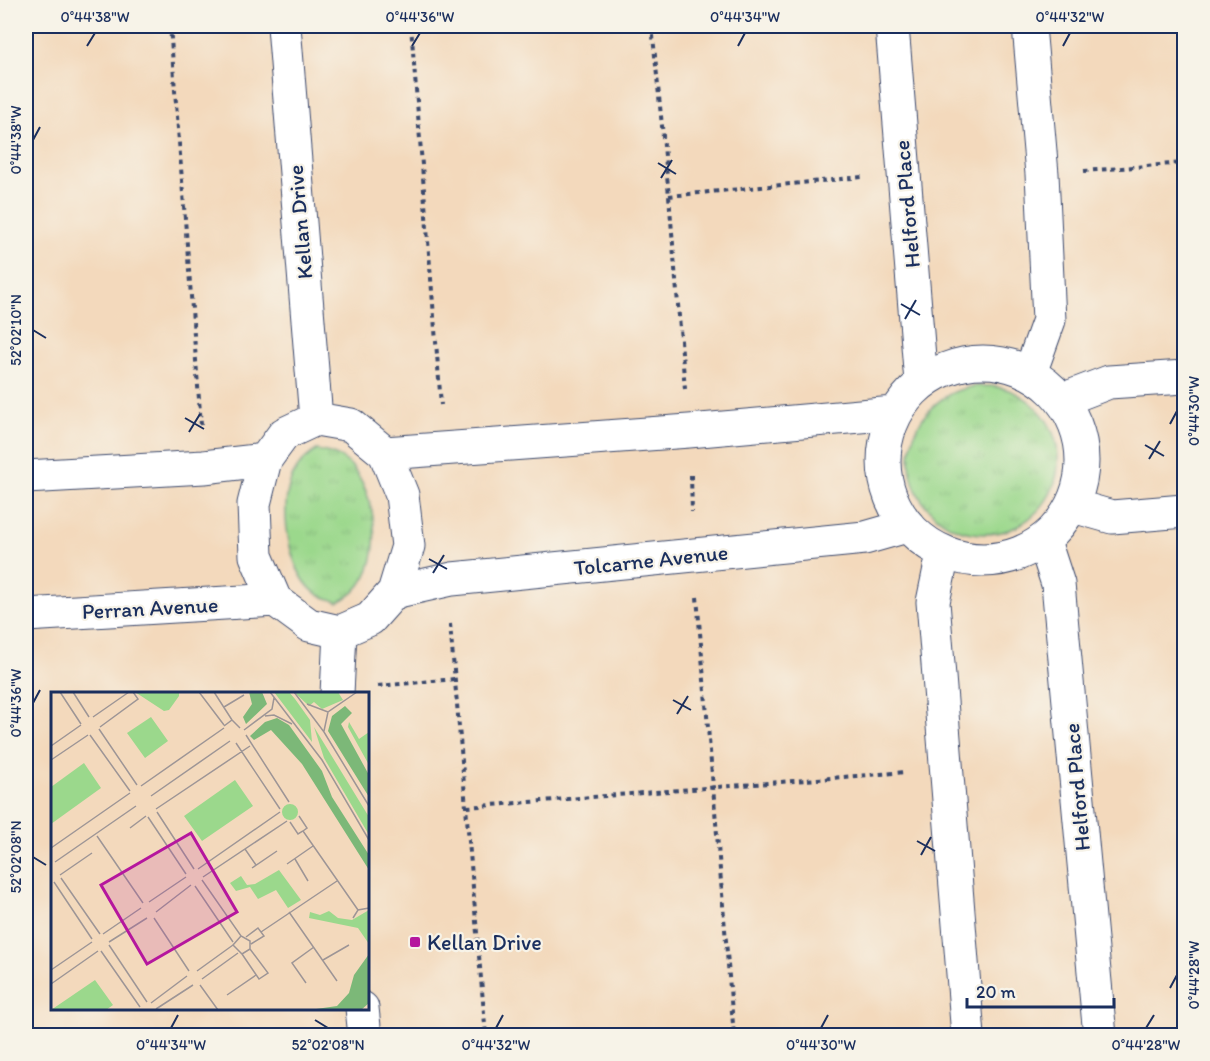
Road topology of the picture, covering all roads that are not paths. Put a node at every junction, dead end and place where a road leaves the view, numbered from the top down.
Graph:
1 (284, 26) edge
2 (892, 26) edge
3 (1029, 26) edge
4 (1030, 373) junction
5 (1185, 377) edge
6 (921, 382) junction
7 (1062, 400) junction
8 (894, 413) junction
9 (316, 418) junction
10 (385, 453) junction
11 (265, 460) junction
12 (26, 477) edge
13 (1073, 506) junction
14 (1185, 511) edge
15 (907, 526) junction
16 (1044, 541) junction
17 (943, 554) junction
18 (394, 592) junction
19 (275, 600) junction
20 (26, 615) edge
21 (340, 632) junction
22 (337, 692) edge
23 (362, 1010) edge
24 (364, 1035) edge
25 (968, 1035) edge
26 (1100, 1035) edge

1 - 9 street, Kellan Drive
2 - 6 street, Helford Place
3 - 4 street
4 - 6 street
4 - 7 street
5 - 7 street
6 - 8 street
7 - 13 street
8 - 10 street
8 - 15 street
9 - 10 street
9 - 11 street
10 - 18 street
11 - 12 street
11 - 19 street
13 - 14 street
13 - 16 street
15 - 17 street
15 - 18 street, Tolcarne Avenue
16 - 17 street
16 - 26 street, Helford Place
17 - 25 street
18 - 21 street
19 - 20 street, Perran Avenue
19 - 21 street
21 - 22 street
23 - 24 street

